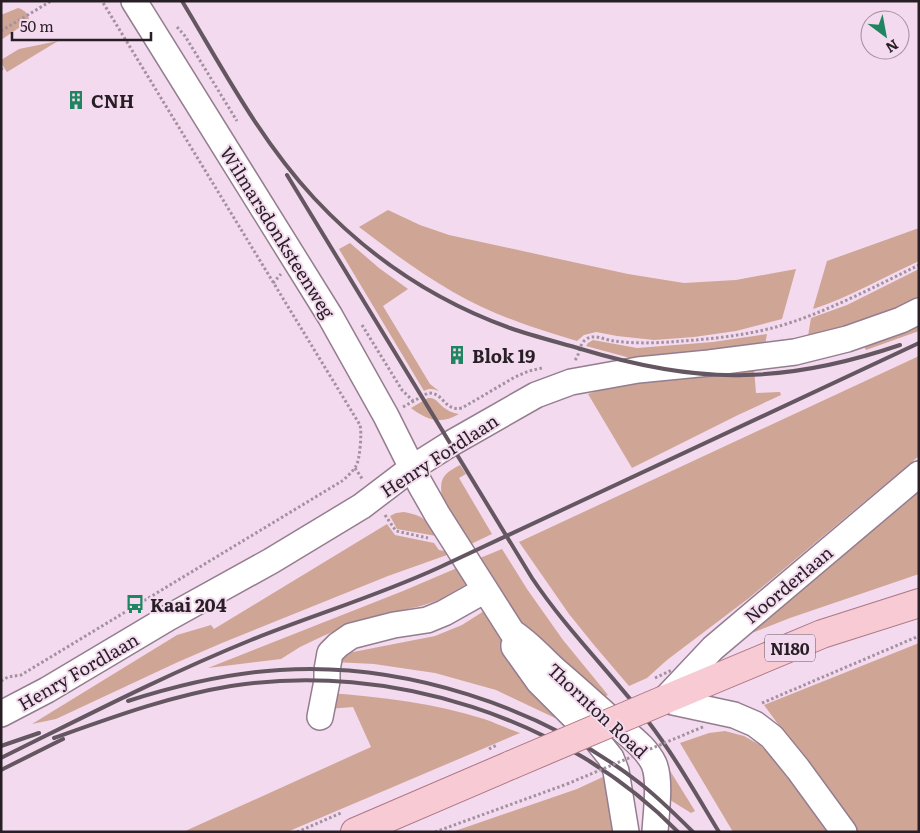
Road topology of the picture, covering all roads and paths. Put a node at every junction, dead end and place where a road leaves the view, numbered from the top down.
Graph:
1 (50, 1) edge
2 (102, 1) edge
3 (139, 3) edge
4 (1, 32) edge
5 (919, 265) edge
6 (919, 311) edge
7 (570, 362) dead end
8 (545, 367) dead end
9 (413, 401) dead end
10 (355, 468) junction
11 (412, 468) junction
12 (919, 474) edge
13 (374, 497) junction
14 (456, 545) junction
15 (485, 590) junction
16 (919, 603) edge
17 (512, 632) junction
18 (919, 636) edge
19 (1, 681) edge
20 (664, 700) junction
21 (4, 708) edge
22 (734, 715) junction
23 (320, 717) dead end
24 (355, 832) edge
25 (436, 832) edge
26 (626, 832) edge
27 (655, 832) edge
28 (844, 832) edge

1 - 4 path
2 - 10 path
3 - 11 street, Wilmarsdonksteenweg
5 - 7 path
6 - 11 street, Henry Fordlaan
8 - 9 path
10 - 13 path
10 - 19 path
11 - 13 street, Henry Fordlaan
11 - 14 street, Thornton Road
12 - 20 street, Noorderlaan
13 - 14 path
13 - 21 street, Henry Fordlaan
14 - 15 street, Thornton Road
15 - 17 street, Thornton Road
15 - 23 street
16 - 20 main road, Noorderlaan / N180
17 - 26 street, Thornton Road
17 - 27 street, Thornton Road
18 - 22 path
20 - 22 street
20 - 24 main road, Noorderlaan / N180, bridge
22 - 25 path, bridge
22 - 28 street

